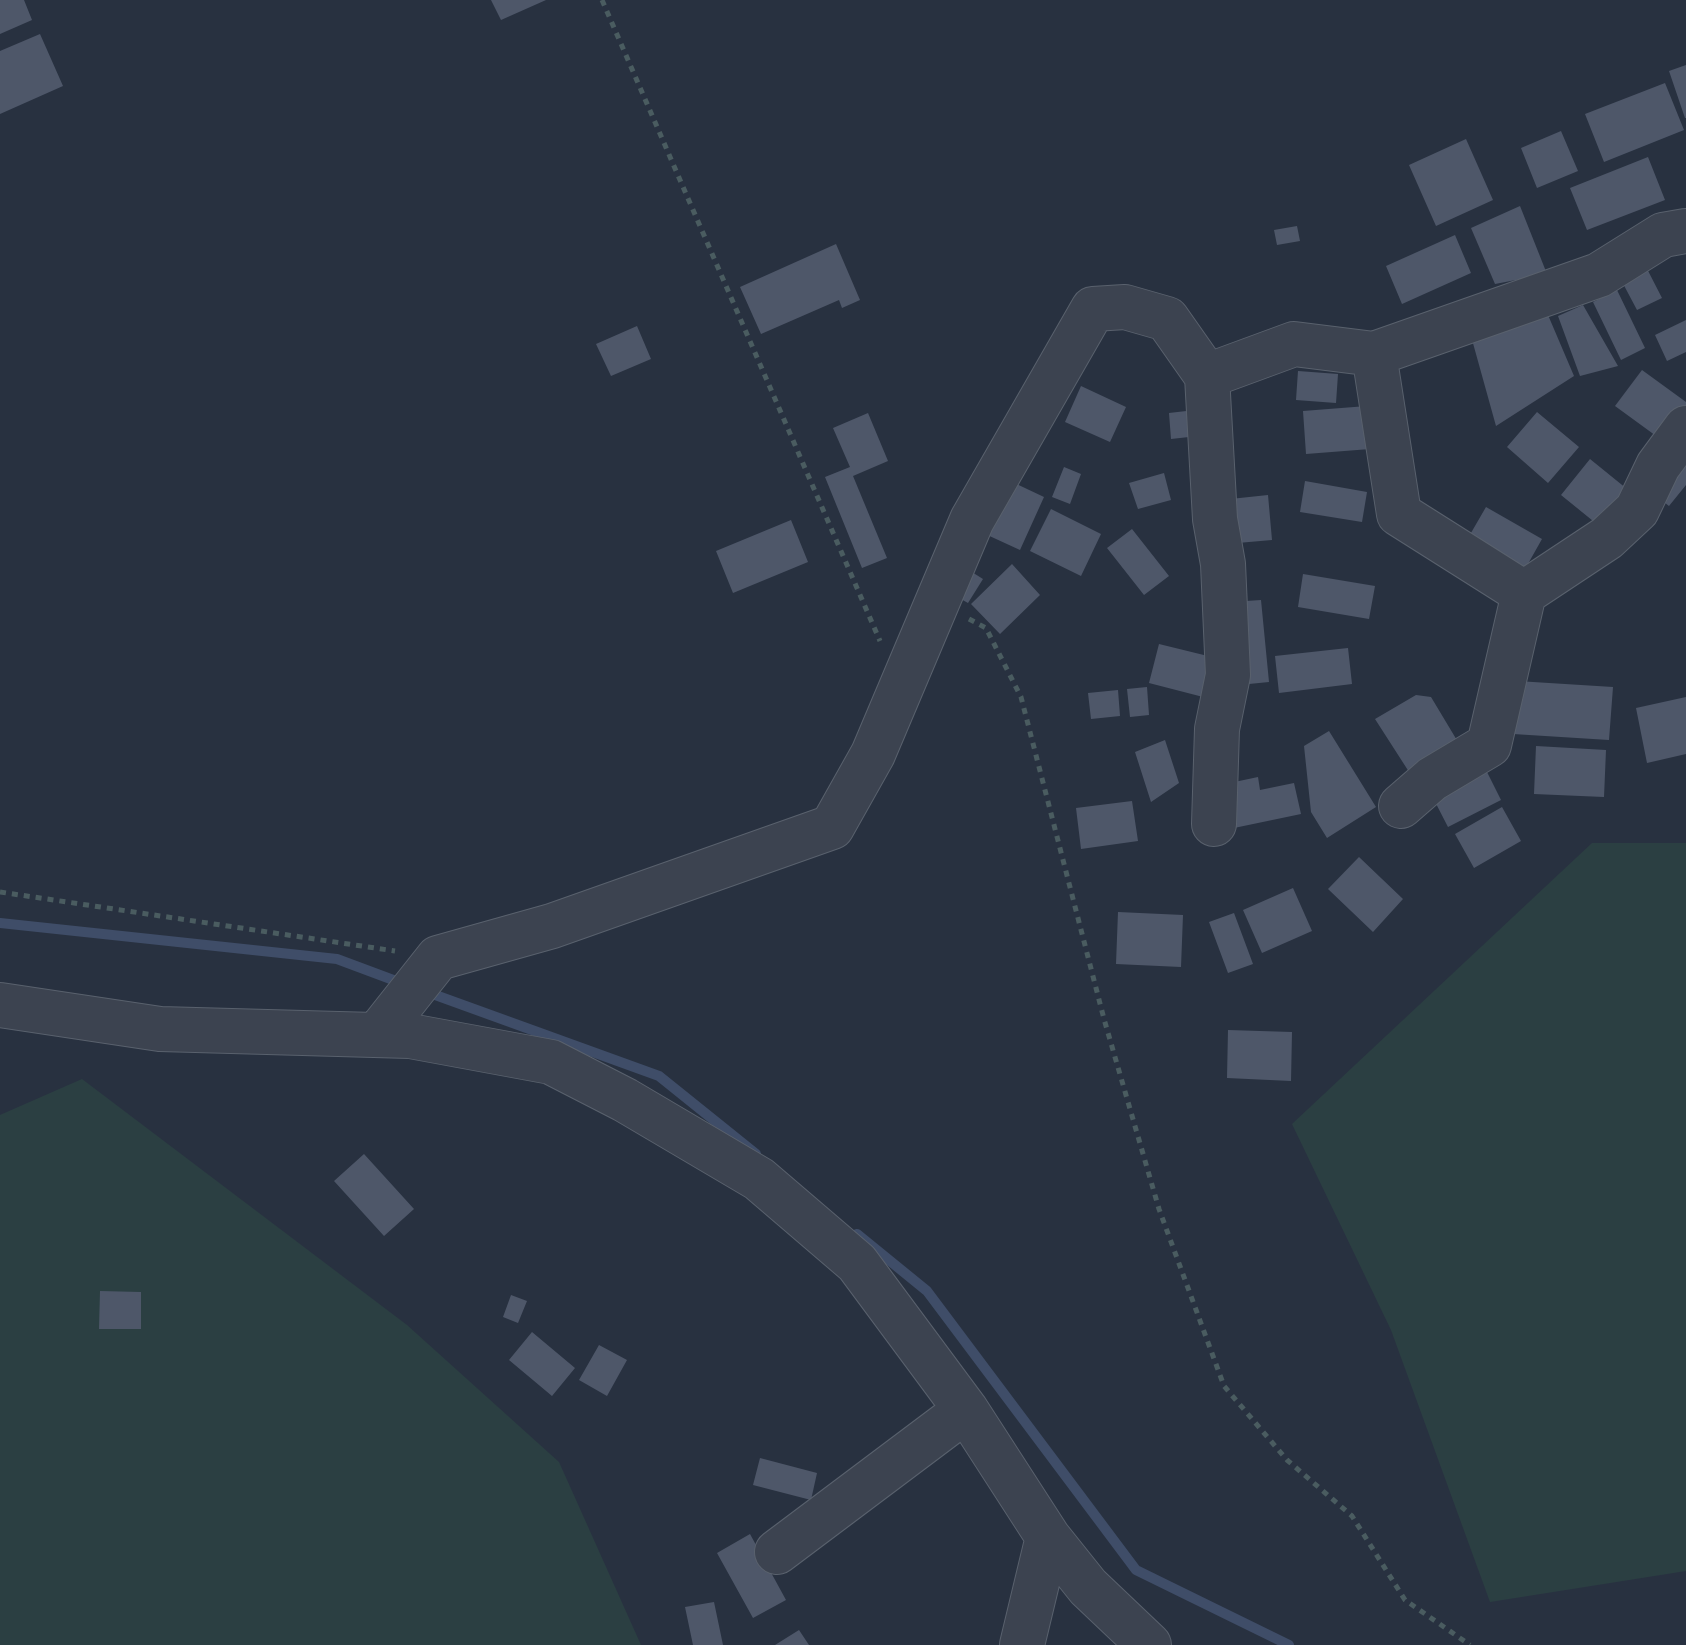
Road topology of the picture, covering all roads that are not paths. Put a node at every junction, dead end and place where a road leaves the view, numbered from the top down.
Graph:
1 (1686, 231) edge
2 (1374, 354) junction
3 (1207, 376) junction
4 (1686, 428) edge
5 (1524, 593) junction
6 (1401, 806) dead end
7 (1214, 824) dead end
8 (0, 1005) edge
9 (377, 1035) junction
10 (966, 1410) junction
11 (1048, 1537) junction
12 (777, 1552) dead end
13 (1022, 1645) edge
14 (1149, 1645) edge

1 - 2 street
2 - 3 street
2 - 5 street
3 - 7 street
3 - 9 street
4 - 5 street
5 - 6 street
8 - 9 street
9 - 10 street
10 - 11 street
10 - 12 street
11 - 13 street
11 - 14 street

